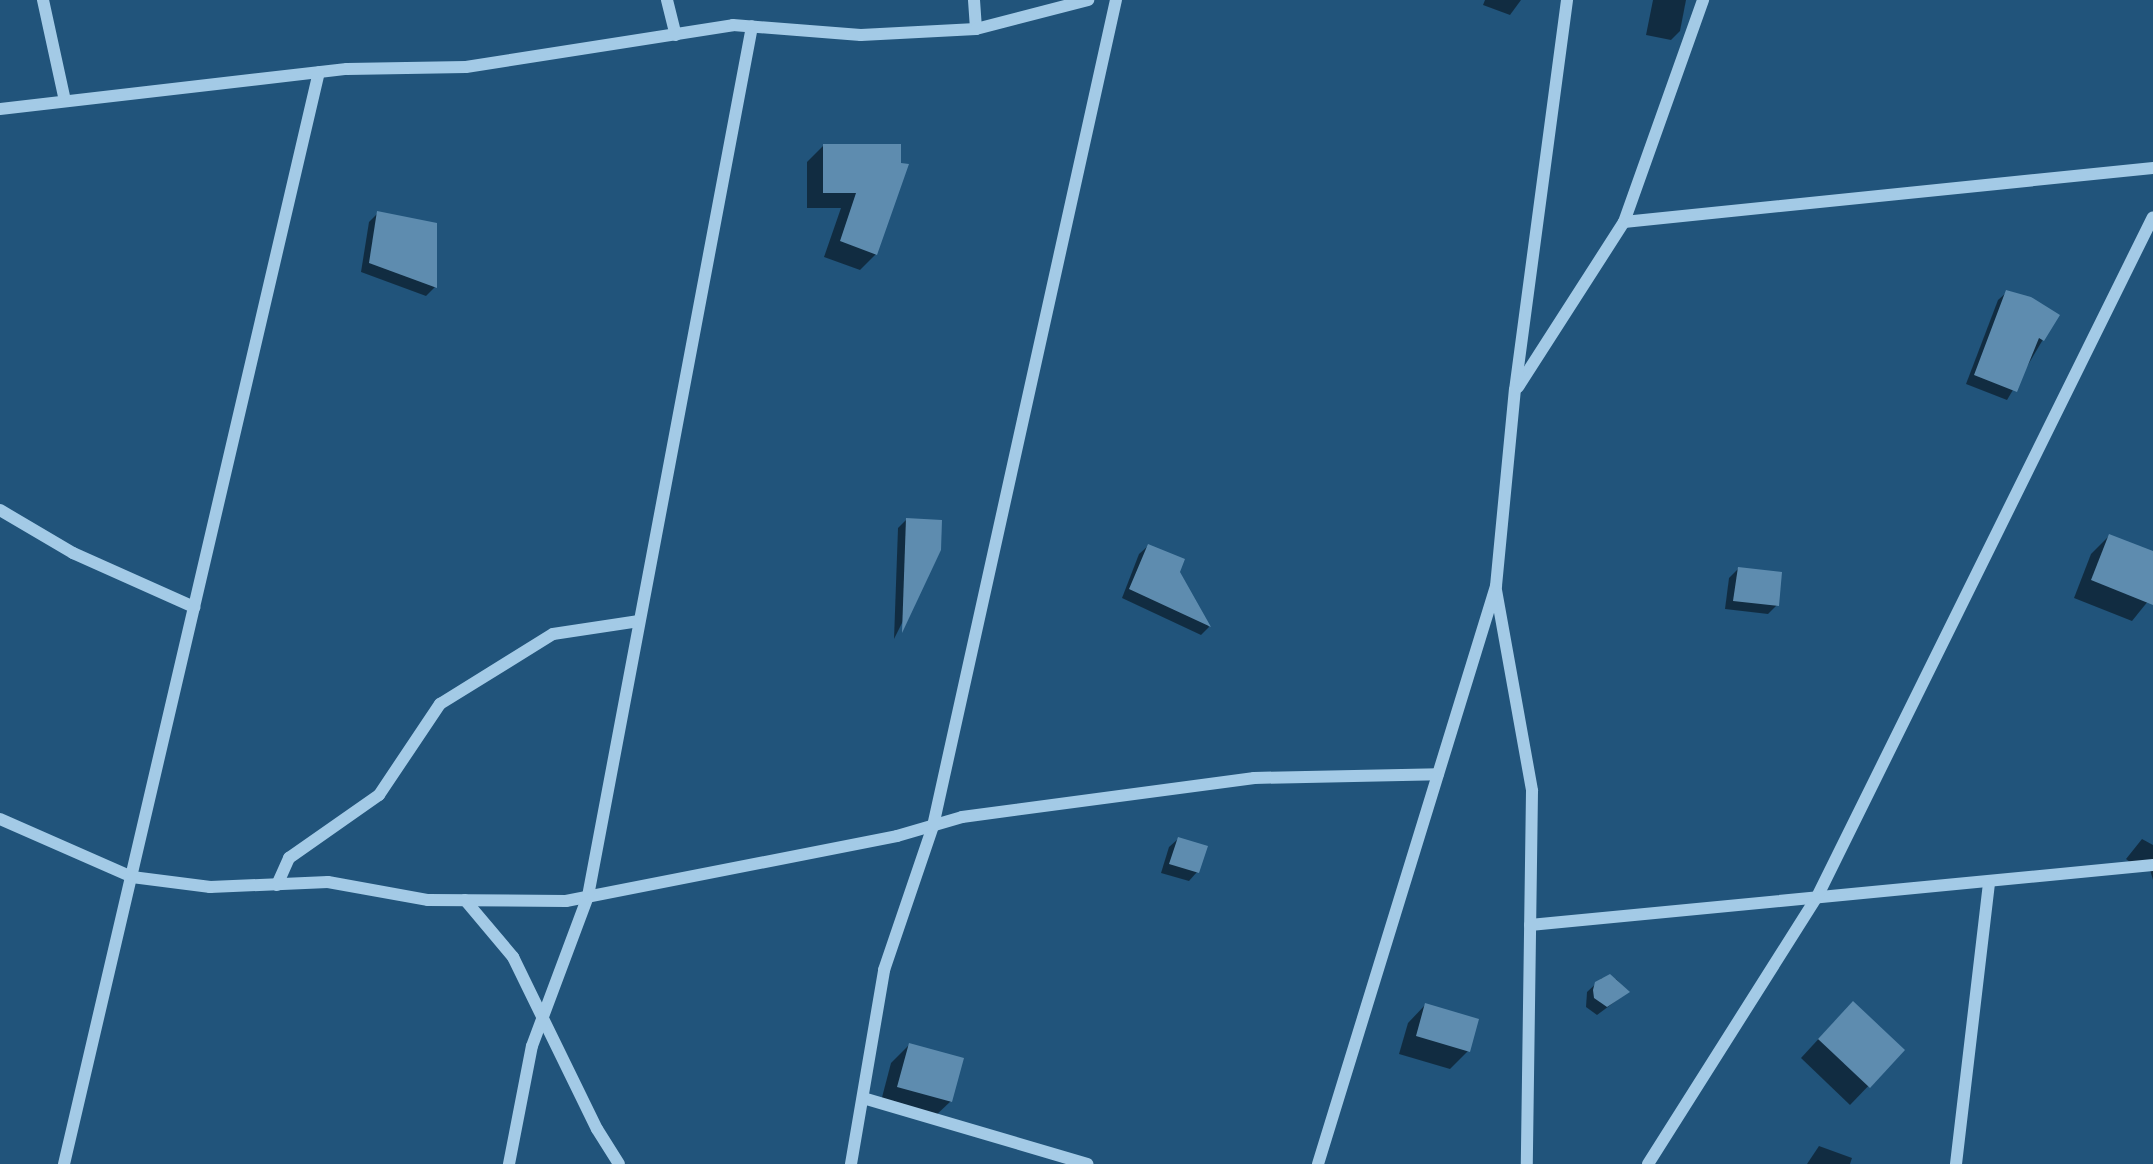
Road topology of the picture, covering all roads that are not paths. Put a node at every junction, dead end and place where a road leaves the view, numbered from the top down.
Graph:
1 (43, 0) edge
2 (667, 0) edge
3 (974, 0) edge
4 (1088, 0) edge
5 (1116, 0) edge
6 (1567, 0) edge
7 (1703, 0) edge
8 (752, 26) junction
9 (976, 29) junction
10 (676, 35) junction
11 (319, 72) junction
12 (65, 101) junction
13 (0, 109) edge
14 (2153, 168) edge
15 (2153, 217) edge
16 (1624, 222) junction
17 (1516, 390) junction
18 (0, 510) edge
19 (1496, 586) junction
20 (194, 607) junction
21 (639, 621) junction
22 (1438, 774) junction
23 (0, 819) edge
24 (933, 825) junction
25 (2153, 865) edge
26 (132, 877) junction
27 (1989, 881) junction
28 (277, 885) junction
29 (588, 896) junction
30 (1817, 897) junction
31 (466, 900) junction
32 (1530, 925) junction
33 (542, 1017) junction
34 (863, 1098) junction
35 (64, 1164) edge
36 (509, 1164) edge
37 (619, 1164) edge
38 (851, 1164) edge
39 (1087, 1164) edge
40 (1318, 1164) edge
41 (1527, 1164) edge
42 (1648, 1164) edge
43 (1956, 1164) edge

1 - 12 street
2 - 10 street
3 - 9 street
4 - 9 street
5 - 24 street
6 - 17 street
7 - 16 street
8 - 9 street
8 - 10 street
8 - 21 street
10 - 11 street
11 - 12 street
11 - 20 street
12 - 13 street
14 - 16 street
15 - 30 street
16 - 17 street
17 - 19 street
18 - 20 street
19 - 22 street
19 - 32 street
20 - 26 street
21 - 28 street
21 - 29 street
22 - 24 street
22 - 40 street
23 - 26 street
24 - 29 street
24 - 34 street
25 - 27 street
26 - 28 street
26 - 35 street
27 - 30 street
27 - 43 street
28 - 31 street
29 - 31 street
29 - 33 street
30 - 32 street
30 - 42 street
31 - 33 street
32 - 41 street
33 - 36 street
33 - 37 street
34 - 38 street
34 - 39 street

